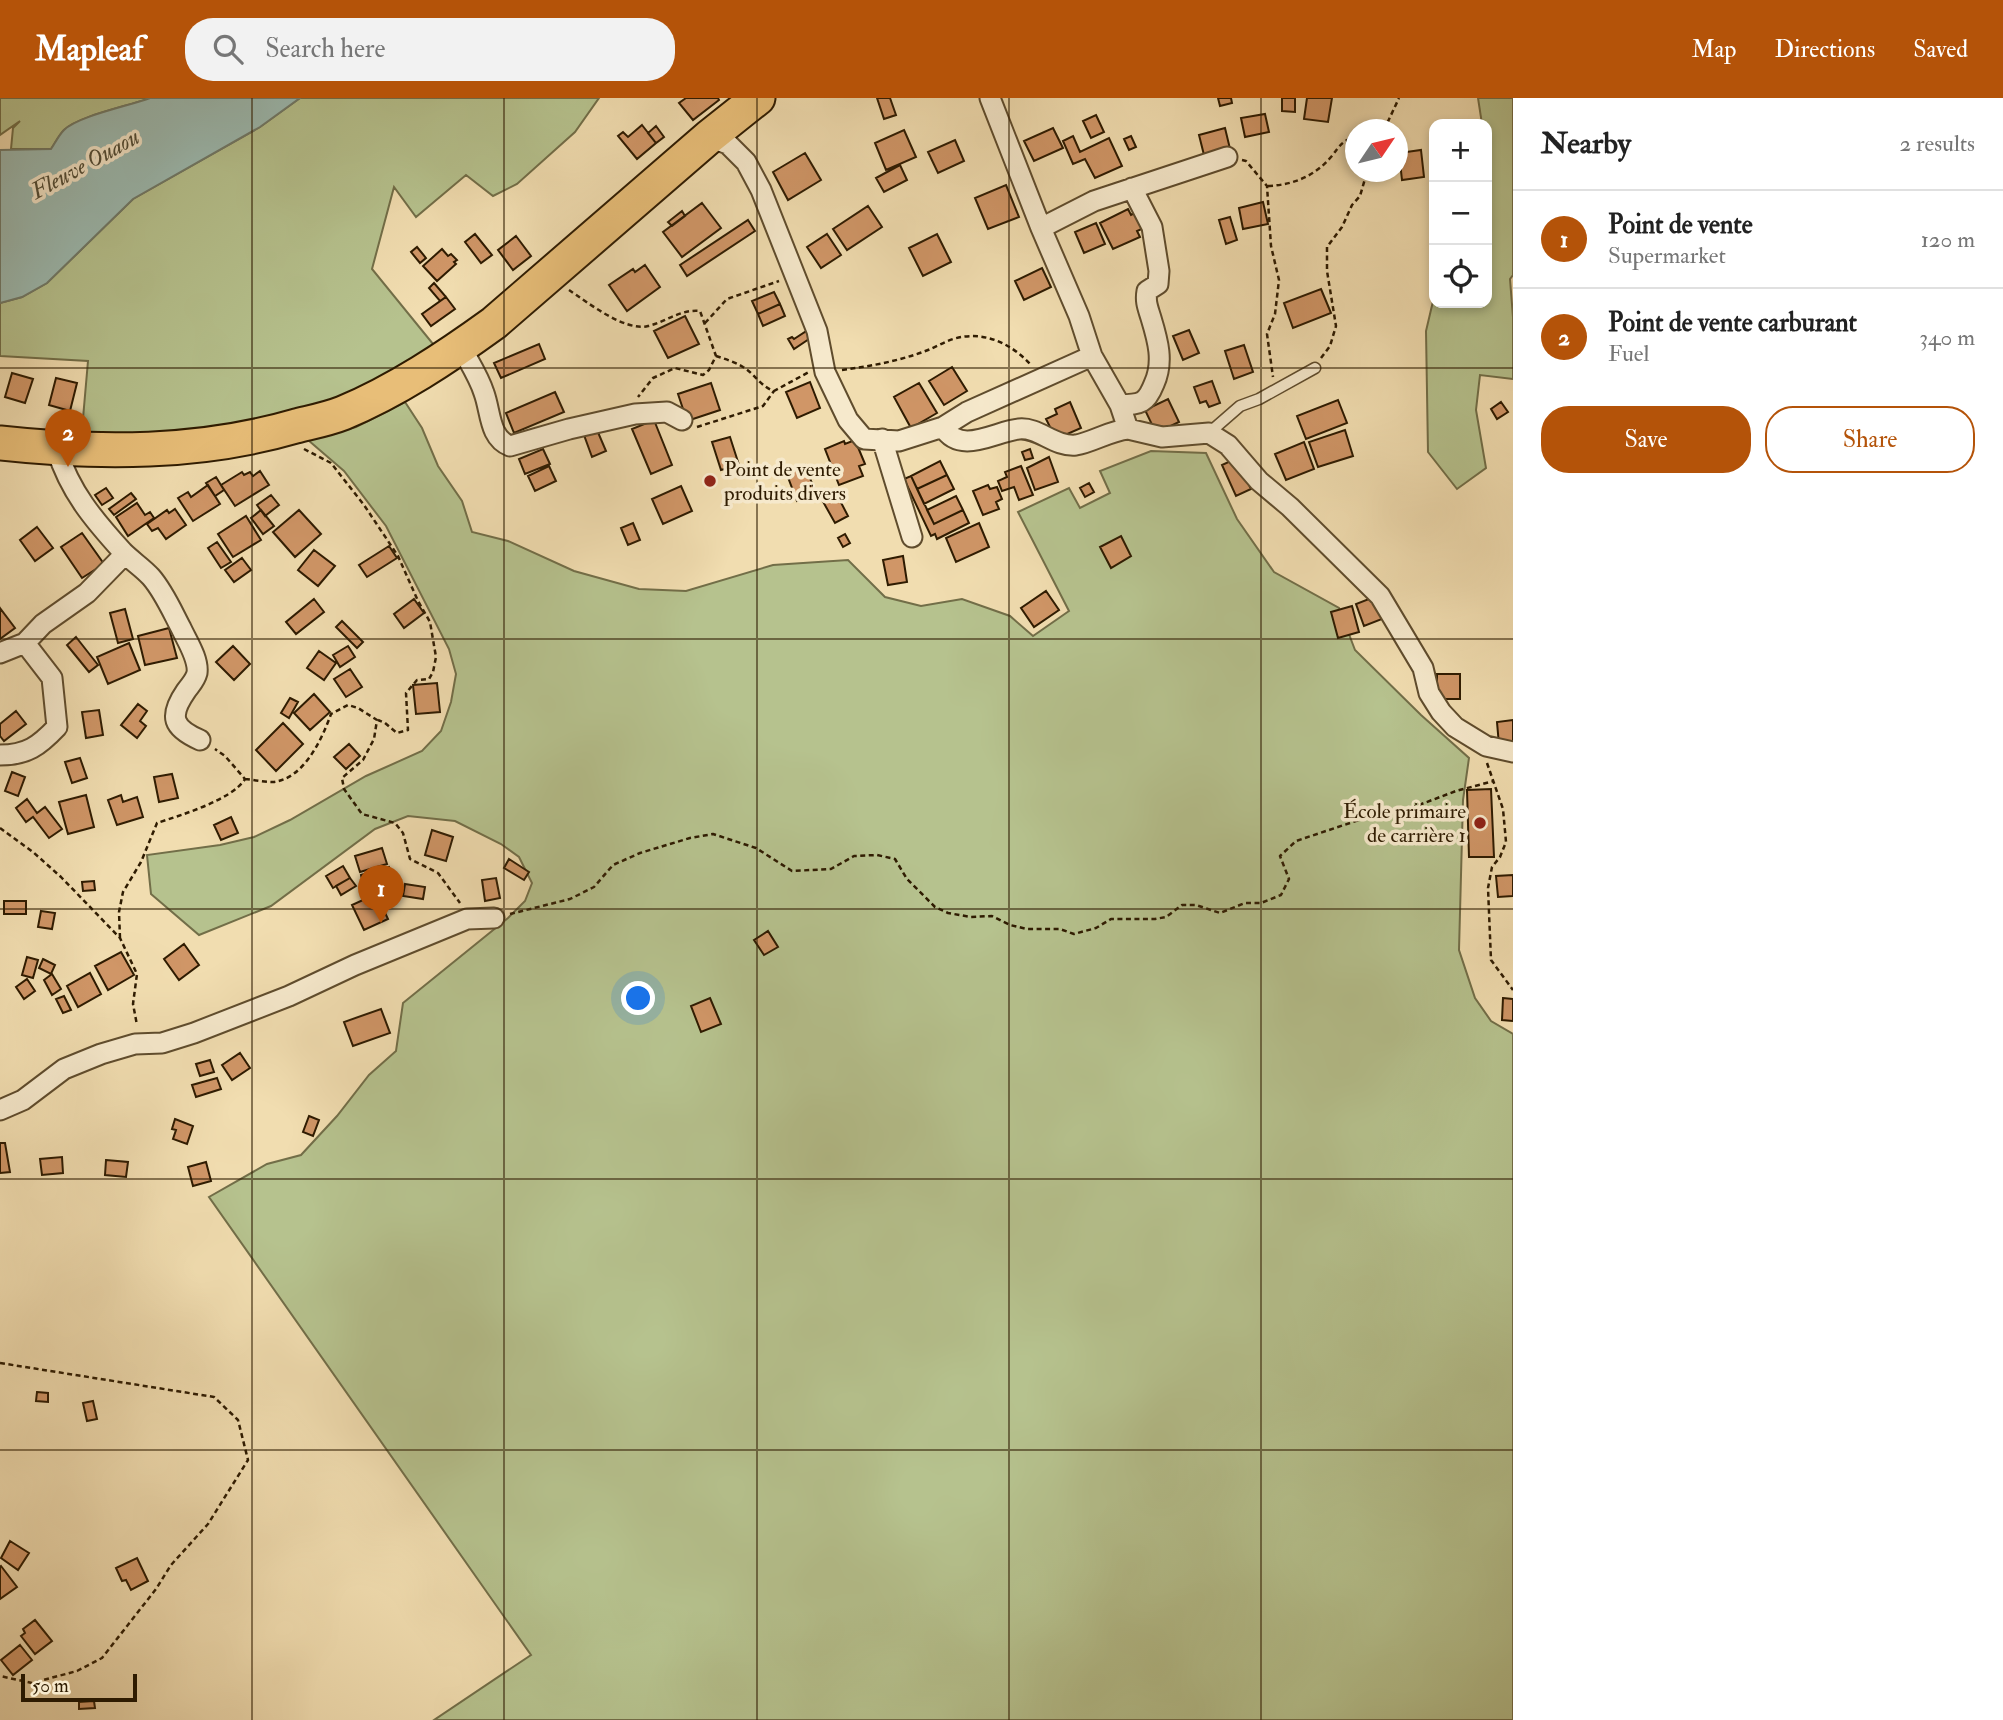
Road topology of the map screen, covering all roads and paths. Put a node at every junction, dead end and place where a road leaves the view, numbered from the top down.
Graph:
1 (758, 98) edge
2 (990, 98) edge
3 (1399, 98) edge
4 (1389, 119) edge
5 (709, 137) junction
6 (1345, 141) edge
7 (1227, 157) joint
8 (1364, 182) edge
9 (1267, 186) junction
10 (1132, 188) junction
11 (1041, 228) junction
12 (796, 276) junction
13 (548, 277) junction
14 (705, 323) junction
15 (461, 347) junction
16 (716, 356) junction
17 (1092, 356) junction
18 (823, 368) junction
19 (1315, 368) joint
20 (1042, 379) junction
21 (774, 391) junction
22 (1271, 391) junction
23 (1121, 405) junction
24 (635, 414) junction
25 (682, 420) joint
26 (943, 427) junction
27 (1128, 429) junction
28 (273, 433) junction
29 (1209, 433) junction
30 (883, 439) junction
31 (0, 443) edge
32 (57, 450) junction
33 (912, 537) dead end
34 (125, 554) junction
35 (25, 643) junction
36 (0, 653) edge
37 (377, 720) junction
38 (200, 740) joint
39 (1486, 746) junction
40 (1513, 752) edge
41 (0, 755) edge
42 (245, 779) junction
43 (1494, 781) junction
44 (0, 828) edge
45 (494, 918) joint
46 (450, 927) junction
47 (120, 938) junction
48 (1513, 990) edge
49 (135, 1044) junction
50 (0, 1110) edge
51 (0, 1363) edge
52 (0, 1676) edge

1 - 5 highway
2 - 11 street
3 - 4 path
5 - 12 street
5 - 13 highway
6 - 9 path
7 - 9 path
7 - 10 street
8 - 19 path
9 - 22 path
10 - 11 street
10 - 23 street
11 - 17 street
12 - 14 path
12 - 18 street
13 - 14 path
13 - 15 highway
14 - 16 path
15 - 24 street
15 - 28 highway
16 - 21 path
16 - 24 path
17 - 20 street
17 - 23 street
18 - 20 path
18 - 21 path
18 - 30 street
19 - 22 lane
20 - 26 street
21 - 25 path
22 - 29 lane
23 - 27 street
24 - 25 street
26 - 27 street
26 - 30 street
27 - 29 street
28 - 32 highway
28 - 37 path
29 - 39 street
30 - 33 street
31 - 32 highway
32 - 34 street
34 - 35 street
34 - 38 street
35 - 36 street
35 - 41 street
37 - 42 path
37 - 46 path
38 - 42 path
39 - 40 street
39 - 43 path
42 - 47 path
43 - 45 path
43 - 48 path
44 - 47 path
45 - 46 street
46 - 49 street
47 - 49 path
49 - 50 street
51 - 52 path

